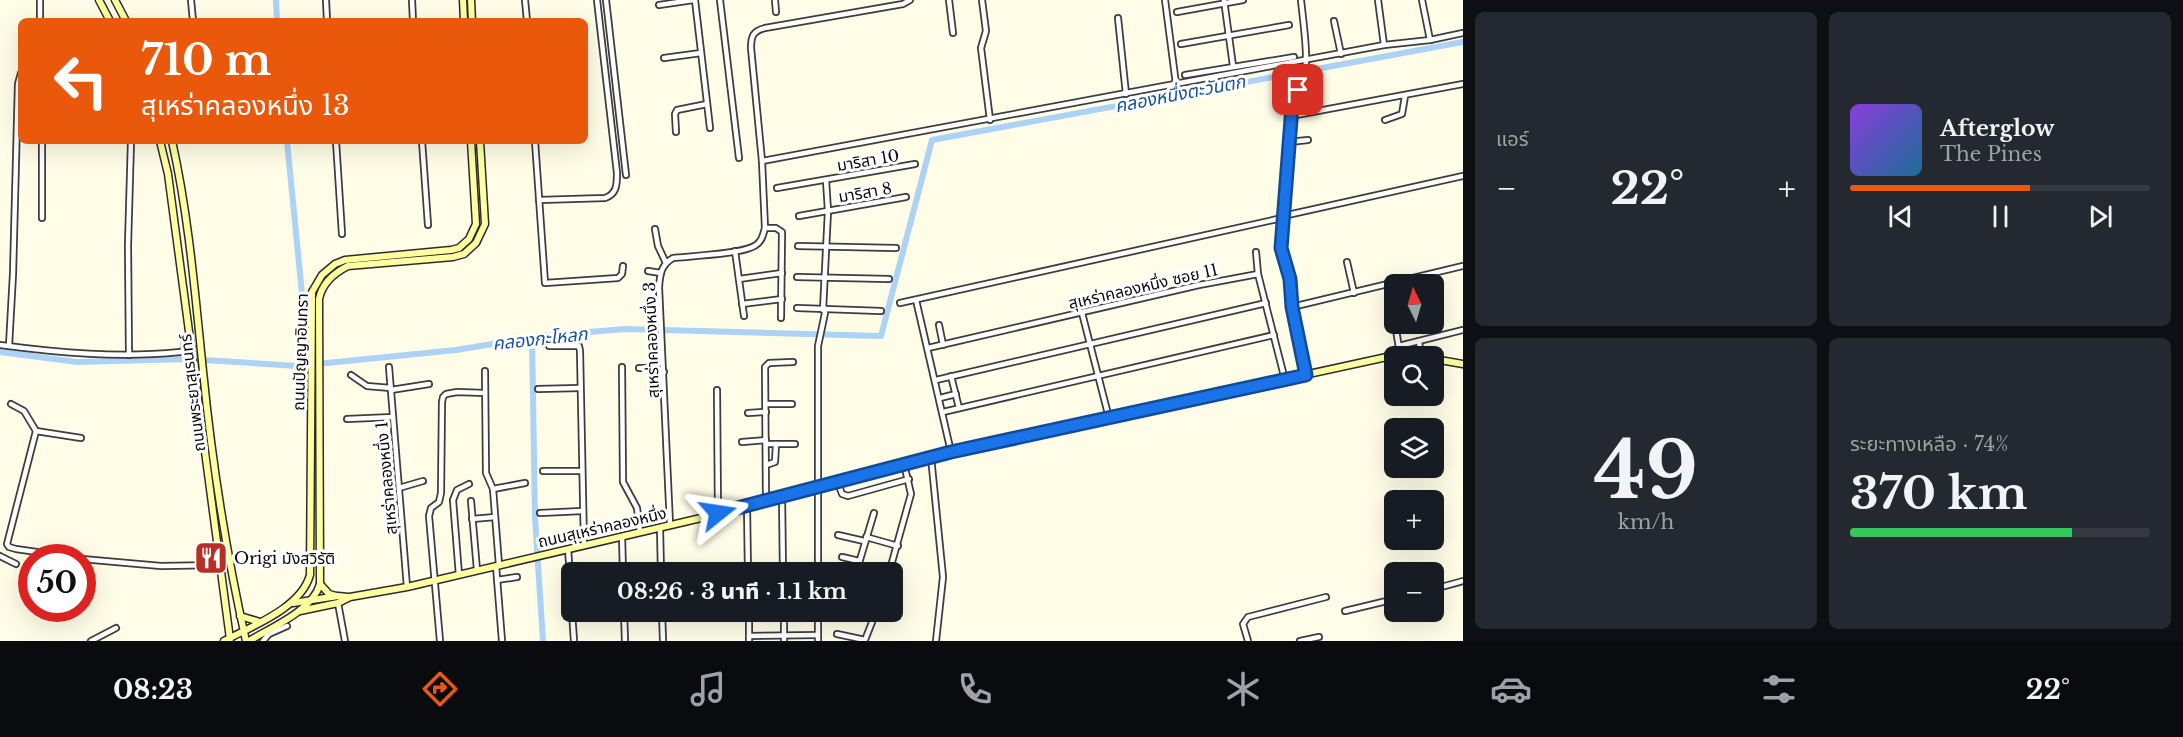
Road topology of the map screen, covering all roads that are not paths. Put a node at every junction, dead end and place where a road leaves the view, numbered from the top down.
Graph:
1 (40, 0) edge
2 (99, 0) edge
3 (115, 0) edge
4 (192, 0) edge
5 (326, 0) edge
6 (412, 0) edge
7 (463, 0) edge
8 (471, 0) edge
9 (525, 0) edge
10 (597, 0) edge
11 (606, 0) edge
12 (694, 0) edge
13 (720, 0) edge
14 (775, 0) edge
15 (910, 0) edge
16 (949, 0) edge
17 (982, 0) edge
18 (1165, 0) edge
19 (1243, 0) edge
20 (1302, 0) edge
21 (1378, 0) edge
22 (1422, 0) edge
23 (1224, 2) edge
24 (659, 5) dead end
25 (776, 12) dead end
26 (1178, 12) dead end
27 (40, 18) edge
28 (108, 18) edge
29 (124, 18) edge
30 (193, 18) edge
31 (327, 18) edge
32 (413, 18) edge
33 (464, 18) edge
34 (472, 18) edge
35 (527, 18) edge
36 (1118, 18) dead end
37 (1334, 21) dead end
38 (1289, 25) dead end
39 (953, 33) dead end
40 (1463, 33) edge
41 (1229, 35) junction
42 (1430, 40) junction
43 (1181, 44) dead end
44 (1384, 45) junction
45 (701, 52) junction
46 (1341, 54) junction
47 (1294, 57) dead end
48 (664, 58) dead end
49 (1305, 62) junction
50 (1233, 66) junction
51 (1185, 75) dead end
52 (18, 84) edge
53 (1176, 84) junction
54 (1463, 84) edge
55 (1126, 94) junction
56 (1405, 96) junction
57 (707, 104) junction
58 (1291, 116) junction
59 (990, 120) junction
60 (1385, 120) dead end
61 (710, 128) dead end
62 (676, 132) dead end
63 (1308, 140) dead end
64 (1289, 142) junction
65 (42, 144) edge
66 (131, 144) edge
67 (161, 144) edge
68 (172, 144) edge
69 (336, 144) edge
70 (422, 144) edge
71 (471, 144) edge
72 (480, 144) edge
73 (535, 144) edge
74 (740, 158) dead end
75 (762, 161) junction
76 (915, 164) dead end
77 (626, 175) dead end
78 (1463, 176) edge
79 (826, 180) junction
80 (777, 188) dead end
81 (906, 197) dead end
82 (539, 200) junction
83 (828, 211) junction
84 (799, 216) dead end
85 (1282, 217) junction
86 (42, 218) dead end
87 (428, 225) dead end
88 (765, 228) junction
89 (655, 229) dead end
90 (342, 234) dead end
91 (798, 246) dead end
92 (826, 246) junction
93 (896, 248) dead end
94 (735, 251) junction
95 (1256, 252) dead end
96 (1347, 262) dead end
97 (666, 263) junction
98 (623, 266) dead end
99 (1463, 266) edge
100 (648, 271) dead end
101 (661, 273) junction
102 (782, 273) junction
103 (1258, 274) junction
104 (797, 276) dead end
105 (825, 277) junction
106 (738, 279) junction
107 (889, 279) dead end
108 (1354, 293) junction
109 (782, 298) junction
110 (916, 300) junction
111 (900, 303) dead end
112 (1266, 303) junction
113 (742, 304) junction
114 (1292, 307) junction
115 (797, 308) dead end
116 (824, 308) junction
117 (881, 311) dead end
118 (1082, 313) junction
119 (744, 316) dead end
120 (782, 318) dead end
121 (939, 325) dead end
122 (1463, 330) edge
123 (1397, 334) edge
124 (1274, 335) junction
125 (190, 339) junction
126 (1419, 340) junction
127 (1090, 344) junction
128 (0, 345) edge
129 (944, 345) junction
130 (9, 346) junction
131 (549, 346) dead end
132 (1399, 346) joint
133 (1420, 346) edge
134 (928, 348) junction
135 (129, 355) junction
136 (1384, 358) edge
137 (1444, 361) edge
138 (793, 362) dead end
139 (1463, 364) edge
140 (389, 367) dead end
141 (622, 367) dead end
142 (639, 368) dead end
143 (485, 371) dead end
144 (664, 372) junction
145 (351, 375) dead end
146 (1306, 375) junction
147 (951, 376) junction
148 (1098, 376) junction
149 (936, 380) junction
150 (1285, 380) junction
151 (429, 384) dead end
152 (580, 388) junction
153 (391, 389) junction
154 (538, 389) dead end
155 (717, 390) dead end
156 (485, 393) junction
157 (956, 394) junction
158 (940, 398) junction
159 (792, 404) dead end
160 (11, 405) dead end
161 (766, 405) junction
162 (959, 408) junction
163 (766, 412) junction
164 (943, 412) junction
165 (748, 413) dead end
166 (393, 417) junction
167 (1109, 418) junction
168 (347, 420) dead end
169 (36, 431) junction
170 (81, 438) dead end
171 (742, 442) dead end
172 (766, 442) junction
173 (776, 444) junction
174 (795, 444) dead end
175 (951, 452) junction
176 (931, 457) junction
177 (904, 464) junction
178 (766, 465) junction
179 (543, 471) dead end
180 (581, 471) junction
181 (909, 479) junction
182 (423, 481) dead end
183 (525, 483) dead end
184 (838, 483) junction
185 (469, 484) dead end
186 (399, 488) junction
187 (818, 488) junction
188 (493, 489) junction
189 (782, 496) junction
190 (471, 501) dead end
191 (766, 501) junction
192 (747, 506) junction
193 (582, 511) junction
194 (540, 513) dead end
195 (718, 513) junction
196 (874, 513) dead end
197 (495, 517) junction
198 (472, 519) junction
199 (670, 525) junction
200 (660, 528) junction
201 (640, 532) junction
202 (838, 534) dead end
203 (622, 536) junction
204 (865, 539) junction
205 (584, 545) junction
206 (898, 546) junction
207 (18, 549) edge
208 (568, 549) junction
209 (0, 556) edge
210 (842, 557) dead end
211 (96, 560) edge
212 (859, 561) joint
213 (569, 562) edge
214 (623, 562) edge
215 (661, 562) edge
216 (748, 562) edge
217 (783, 562) edge
218 (818, 562) edge
219 (893, 562) edge
220 (16, 564) dead end
221 (221, 565) junction
222 (497, 566) junction
223 (477, 570) junction
224 (459, 574) junction
225 (517, 577) dead end
226 (434, 580) junction
227 (497, 580) junction
228 (1463, 582) edge
229 (320, 584) junction
230 (407, 586) junction
231 (1444, 587) edge
232 (1326, 597) dead end
233 (313, 600) junction
234 (338, 600) junction
235 (1384, 601) edge
236 (292, 603) junction
237 (1345, 611) dead end
238 (298, 612) junction
239 (240, 616) junction
240 (261, 622) junction
241 (573, 622) edge
242 (624, 622) edge
243 (662, 622) edge
244 (748, 622) edge
245 (784, 622) edge
246 (818, 622) edge
247 (872, 622) edge
248 (287, 626) dead end
249 (116, 628) dead end
250 (243, 631) junction
251 (837, 634) dead end
252 (1319, 637) dead end
253 (749, 638) edge
254 (784, 638) edge
255 (818, 638) edge
256 (226, 640) edge
257 (91, 641) edge
258 (248, 641) edge
259 (263, 641) edge
260 (345, 641) edge
261 (440, 641) edge
262 (502, 641) edge
263 (574, 641) edge
264 (625, 641) edge
265 (663, 641) edge
266 (936, 641) edge
267 (1248, 641) edge
268 (1300, 641) edge

1 - 27 street
2 - 28 street
3 - 29 street
4 - 30 street
5 - 31 street
6 - 32 street
7 - 33 street
8 - 34 street
9 - 35 street
10 - 82 street
11 - 77 street
12 - 24 street
12 - 45 street
13 - 74 street
14 - 25 street
15 - 75 street
16 - 39 street
17 - 59 street
18 - 53 street
19 - 23 street
20 - 49 street
21 - 44 street
22 - 42 street
23 - 26 street
23 - 41 street
36 - 55 street
37 - 46 street
38 - 41 street
40 - 42 street
41 - 43 street
41 - 50 street
42 - 44 street
44 - 46 street
45 - 48 street
45 - 57 street
46 - 49 street
47 - 50 street
49 - 53 street
49 - 58 street
50 - 51 street
52 - 130 street
53 - 55 street
54 - 56 street
55 - 59 street
56 - 58 street
56 - 60 street
57 - 61 street
57 - 62 street
58 - 64 street
59 - 75 street
63 - 64 street
64 - 85 street
65 - 86 street
66 - 135 street
67 - 125 street, ถนนพระยาสุเรนทร์
68 - 239 street, ถนนพระยาสุเรนทร์
69 - 90 street
70 - 87 street
71 - 236 street, ถนนปัญญาอินทรา
72 - 229 street, ถนนปัญญาอินทรา
73 - 82 street
75 - 88 street
76 - 79 street, มาริสา 10
78 - 85 street
79 - 80 street, มาริสา 10
79 - 83 street
81 - 83 street, มาริสา 8
82 - 98 street
83 - 84 street, มาริสา 8
83 - 92 street
85 - 110 street
85 - 114 street
88 - 94 street, สุเหร่าคลองหนึ่ง 3
88 - 102 street
89 - 97 street
91 - 92 street
92 - 93 street
92 - 105 street
94 - 97 street, สุเหร่าคลองหนึ่ง 3
94 - 106 street
95 - 103 street
96 - 108 street
97 - 101 street, สุเหร่าคลองหนึ่ง 3
99 - 108 street
100 - 101 street
101 - 144 street, สุเหร่าคลองหนึ่ง 3
102 - 106 street
102 - 109 street
103 - 112 street
103 - 118 street, สุเหร่าคลองหนึ่ง ซอย 11
104 - 105 street
105 - 107 street
105 - 116 street
106 - 113 street
108 - 114 street
109 - 113 street
109 - 120 street
110 - 111 street
110 - 134 street
112 - 124 street
112 - 127 street
113 - 119 street
114 - 146 street
115 - 116 street
116 - 117 street
116 - 187 street
118 - 127 street
118 - 129 street, สุเหร่าคลองหนึ่ง ซอย 11
121 - 129 street
122 - 126 street
123 - 132 street
124 - 148 street
124 - 150 street
125 - 135 street
125 - 221 street, ถนนพระยาสุเรนทร์
126 - 132 street
126 - 133 street
127 - 147 street
127 - 148 street
128 - 130 street
129 - 134 street, สุเหร่าคลองหนึ่ง ซอย 11
130 - 135 street
131 - 152 street
134 - 149 street
136 - 146 street, ถนนสุเหร่าคลองหนึ่ง
137 - 139 street
138 - 161 street
140 - 153 street, สุเหร่าคลองหนึ่ง 1
141 - 201 street
142 - 144 street
143 - 156 street
144 - 199 street, สุเหร่าคลองหนึ่ง 3
145 - 153 street
146 - 150 street, ถนนสุเหร่าคลองหนึ่ง
147 - 149 street
147 - 157 street
148 - 162 street
148 - 167 street
149 - 158 street
150 - 167 street, ถนนสุเหร่าคลองหนึ่ง
151 - 153 street
152 - 154 street
152 - 180 street
153 - 166 street, สุเหร่าคลองหนึ่ง 1
155 - 195 street
156 - 188 street
156 - 226 street
157 - 158 street
157 - 162 street
158 - 164 street
159 - 161 street
160 - 169 street
161 - 163 street
162 - 164 street
163 - 165 street
163 - 172 street
164 - 175 street
166 - 168 street
166 - 186 street, สุเหร่าคลองหนึ่ง 1
167 - 175 street, ถนนสุเหร่าคลองหนึ่ง
169 - 170 street
169 - 207 street
171 - 172 street
172 - 173 street
172 - 178 street
173 - 174 street
173 - 178 street
175 - 176 street, ถนนสุเหร่าคลองหนึ่ง
176 - 177 street, ถนนสุเหร่าคลองหนึ่ง
176 - 266 street
177 - 181 street
177 - 184 street, ถนนสุเหร่าคลองหนึ่ง
178 - 191 street
179 - 180 street
180 - 193 street
181 - 184 street
181 - 206 street
182 - 186 street
183 - 188 street
184 - 187 street, ถนนสุเหร่าคลองหนึ่ง
185 - 224 street
186 - 230 street, สุเหร่าคลองหนึ่ง 1
187 - 189 street, ถนนสุเหร่าคลองหนึ่ง
187 - 218 street
188 - 197 street
189 - 191 street, ถนนสุเหร่าคลองหนึ่ง
189 - 217 street
190 - 198 street
191 - 192 street, ถนนสุเหร่าคลองหนึ่ง
192 - 195 street, ถนนสุเหร่าคลองหนึ่ง
192 - 216 street
193 - 194 street
193 - 205 street
195 - 199 street, ถนนสุเหร่าคลองหนึ่ง
196 - 204 street
197 - 198 street
197 - 222 street
198 - 223 street
199 - 200 street, ถนนสุเหร่าคลองหนึ่ง
200 - 201 street, ถนนสุเหร่าคลองหนึ่ง
200 - 215 street
201 - 203 street, ถนนสุเหร่าคลองหนึ่ง
202 - 204 street
203 - 205 street, ถนนสุเหร่าคลองหนึ่ง
203 - 214 street
204 - 206 street
204 - 212 street
205 - 208 street, ถนนสุเหร่าคลองหนึ่ง
206 - 219 street
208 - 213 street
208 - 222 street, ถนนสุเหร่าคลองหนึ่ง
209 - 220 street
210 - 212 street
211 - 221 street
221 - 256 street, ถนนพระยาสุเรนทร์
222 - 223 street, ถนนสุเหร่าคลองหนึ่ง
222 - 227 street
223 - 224 street, ถนนสุเหร่าคลองหนึ่ง
224 - 226 street, ถนนสุเหร่าคลองหนึ่ง
225 - 227 street
226 - 230 street, ถนนสุเหร่าคลองหนึ่ง
226 - 261 street
227 - 262 street
228 - 231 street
229 - 233 street, ถนนปัญญาอินทรา
229 - 234 street
230 - 234 street, ถนนสุเหร่าคลองหนึ่ง
232 - 267 street
233 - 234 street, ถนนสุเหร่าคลองหนึ่ง
233 - 236 street, ถนนสุเหร่าคลองหนึ่ง
233 - 238 street, ถนนปัญญาอินทรา
234 - 238 street, ถนนสุเหร่าคลองหนึ่ง
234 - 260 street
235 - 237 street
236 - 238 street
236 - 240 street, ถนนปัญญาอินทรา
238 - 258 street, ถนนปัญญาอินทรา
239 - 240 street
239 - 250 street, ถนนพระยาสุเรนทร์
240 - 250 street, ถนนปัญญาอินทรา
241 - 263 street
242 - 264 street
243 - 265 street
244 - 253 street
245 - 254 street
246 - 255 street
247 - 251 street
248 - 259 street
249 - 257 street
250 - 256 street, ถนนปัญญาอินทรา
250 - 258 street, ถนนพระยาสุเรนทร์
252 - 268 street
253 - 254 street
254 - 255 street

